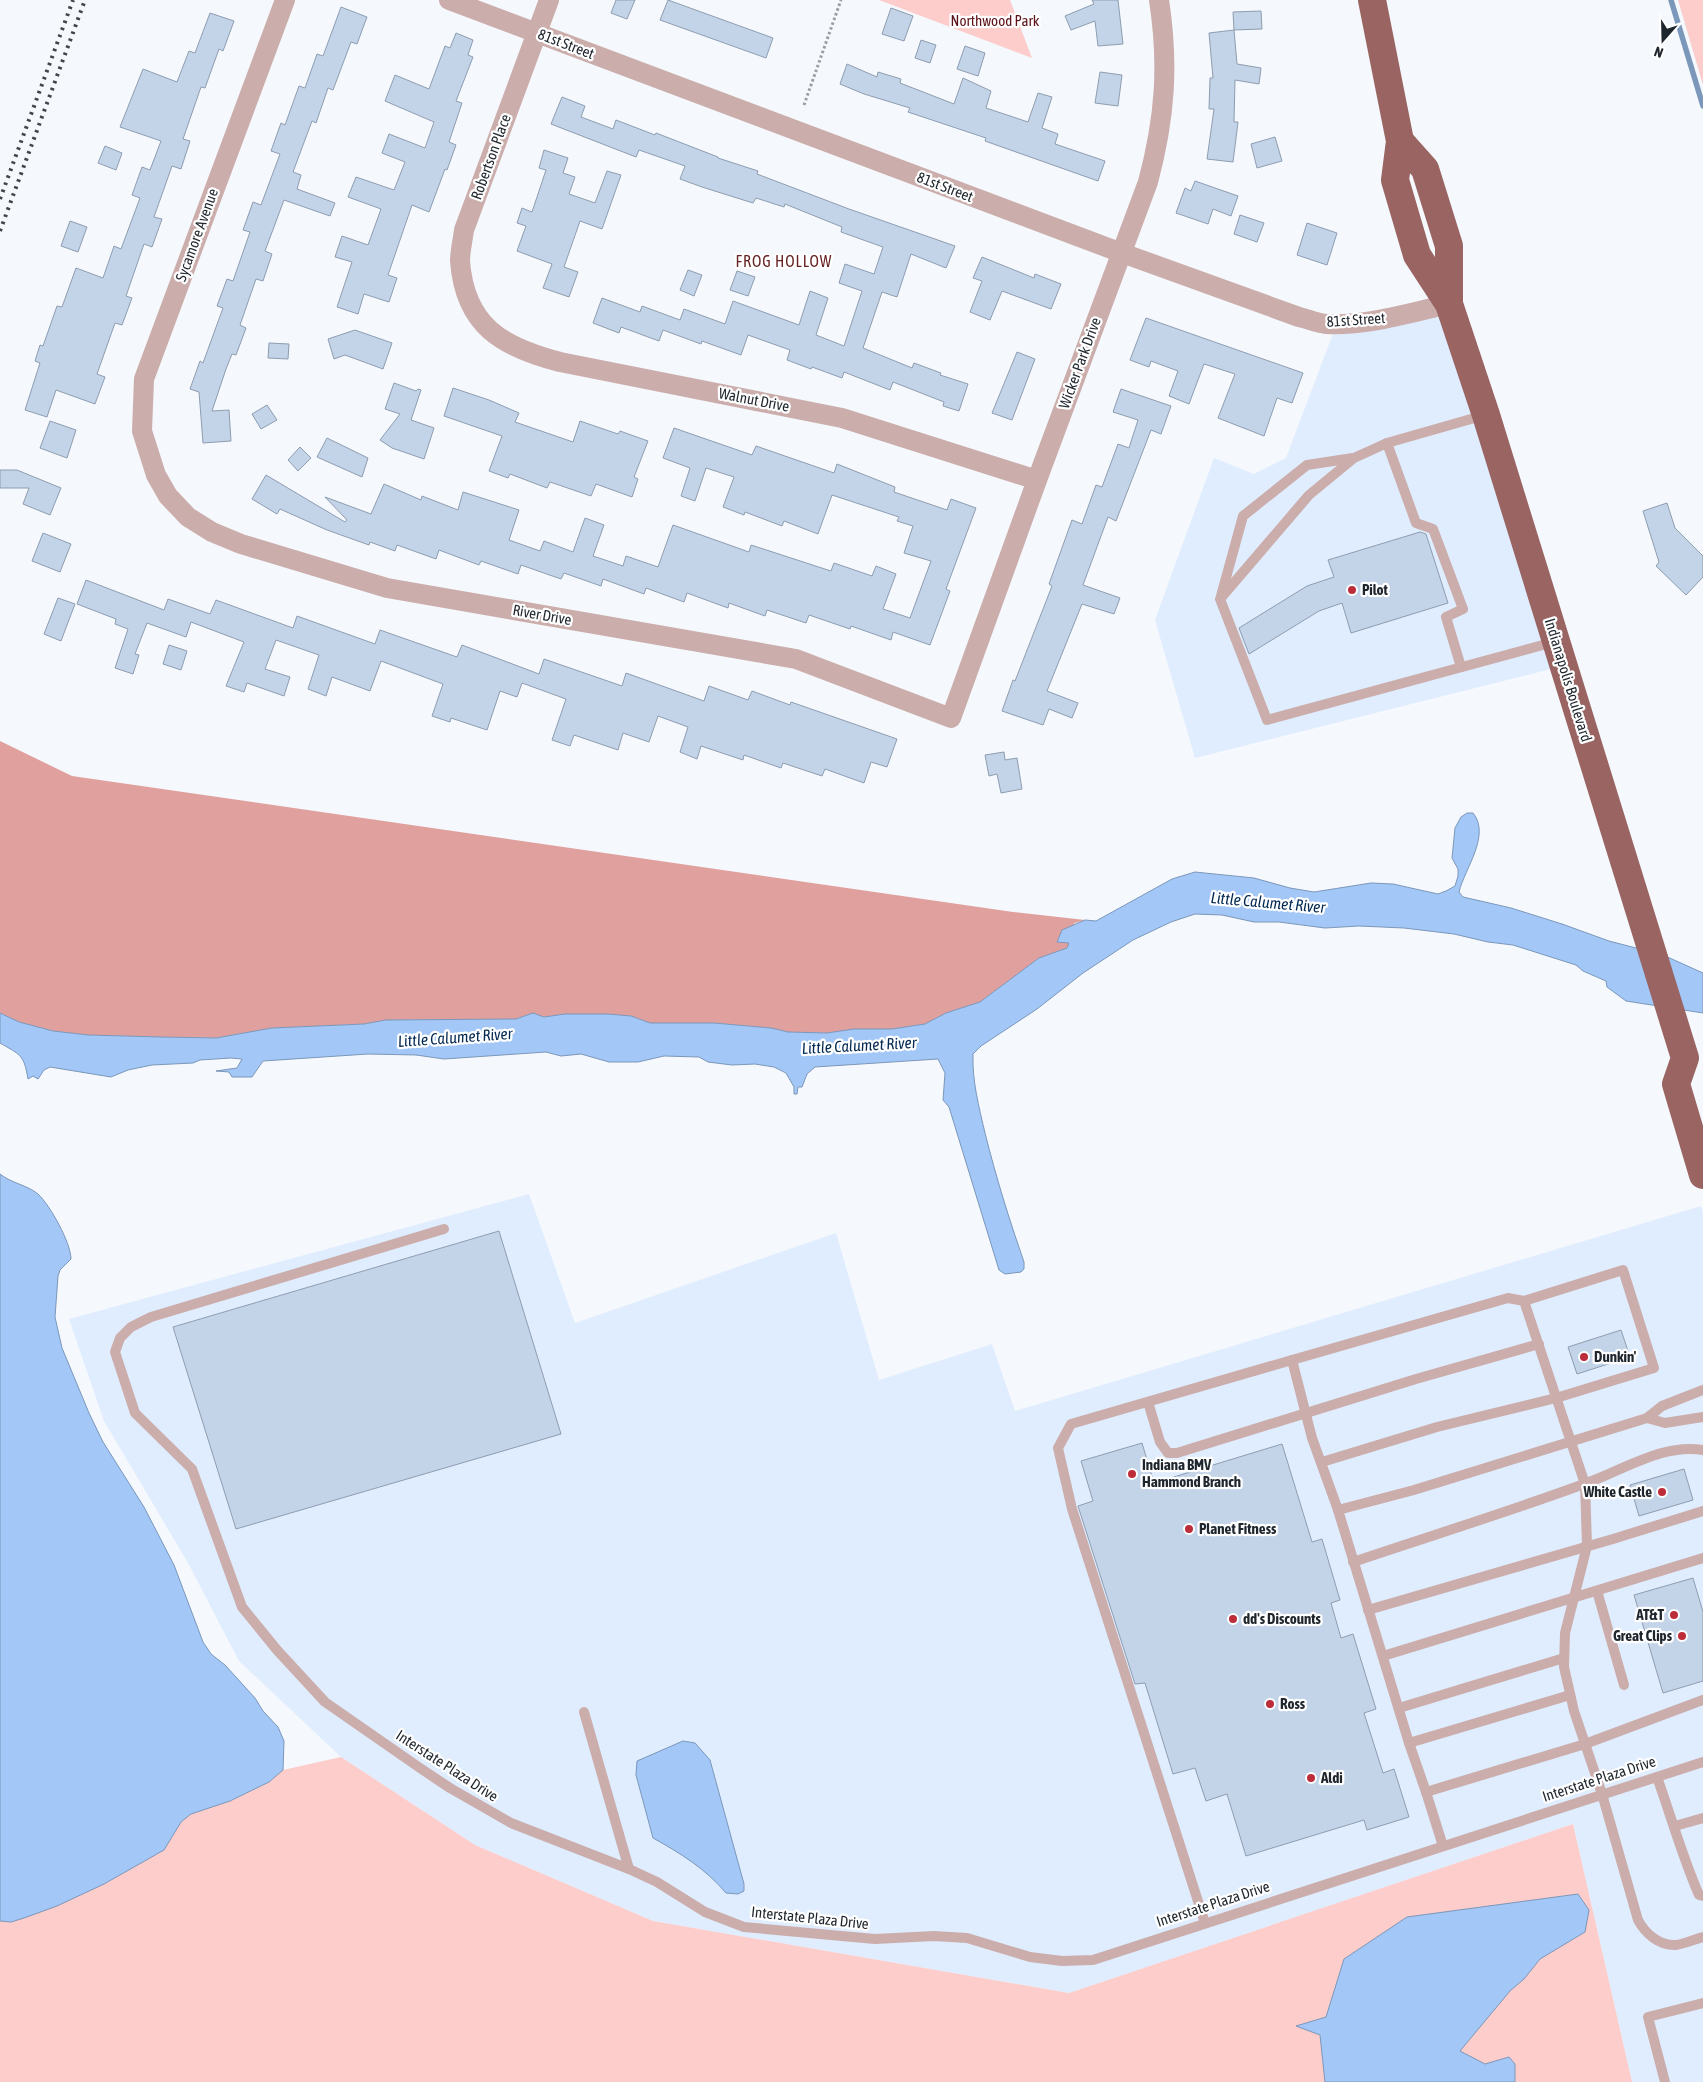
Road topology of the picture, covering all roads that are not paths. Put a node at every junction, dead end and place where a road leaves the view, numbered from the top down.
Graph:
1 (285, 0) edge
2 (449, 0) edge
3 (549, 0) edge
4 (1159, 0) edge
5 (1372, 0) edge
6 (537, 33) junction
7 (1122, 253) junction
8 (1449, 304) junction
9 (477, 317) joint
10 (1486, 415) junction
11 (1387, 443) junction
12 (1354, 458) junction
13 (156, 475) joint
14 (1037, 480) junction
15 (1220, 599) junction
16 (1556, 642) junction
17 (1461, 667) junction
18 (951, 718) joint
19 (1694, 1065) edge
20 (1703, 1175) edge
21 (444, 1230) dead end
22 (1524, 1300) junction
23 (1539, 1344) junction
24 (1292, 1360) junction
25 (1703, 1390) edge
26 (1556, 1398) junction
27 (1148, 1402) junction
28 (1306, 1415) junction
29 (1703, 1416) edge
30 (1647, 1418) junction
31 (1571, 1441) junction
32 (1703, 1450) edge
33 (1322, 1462) junction
34 (1585, 1484) junction
35 (1338, 1510) junction
36 (1703, 1511) edge
37 (1587, 1546) junction
38 (1703, 1558) edge
39 (1353, 1562) junction
40 (1597, 1592) junction
41 (1575, 1598) junction
42 (1368, 1610) junction
43 (1383, 1656) junction
44 (1564, 1658) junction
45 (1624, 1686) dead end
46 (1570, 1695) junction
47 (1703, 1700) edge
48 (1399, 1708) junction
49 (584, 1712) dead end
50 (1409, 1743) junction
51 (1585, 1744) junction
52 (1703, 1762) edge
53 (1657, 1776) junction
54 (1426, 1792) junction
55 (1602, 1794) junction
56 (1703, 1818) edge
57 (1675, 1826) junction
58 (1443, 1846) junction
59 (629, 1869) junction
60 (1703, 1896) edge
61 (1205, 1923) junction
62 (1703, 1937) edge
63 (1703, 2002) edge
64 (1665, 2082) edge

1 - 13 street, Sycamore Avenue
2 - 6 street, 81st Street
3 - 6 street, Robertson Place
4 - 7 street, Wicker Park Drive
5 - 8 highway, Indianapolis Boulevard
6 - 7 street, 81st Street
6 - 9 street, Robertson Place
7 - 8 street, 81st Street
7 - 14 street, Wicker Park Drive
8 - 10 highway, Indianapolis Boulevard
9 - 14 street, Walnut Drive
10 - 11 lane
10 - 16 highway, Indianapolis Boulevard
11 - 12 lane
11 - 17 lane
12 - 15 lane
12 - 15 lane
13 - 18 street, River Drive
14 - 18 street, Wicker Park Drive
15 - 17 lane
16 - 17 lane
16 - 19 highway, Indianapolis Boulevard
19 - 20 highway, Indianapolis Boulevard
21 - 59 lane, Interstate Plaza Drive
22 - 23 lane
22 - 24 lane
22 - 26 lane
23 - 26 lane
23 - 28 lane
24 - 27 lane
24 - 28 lane
25 - 30 lane
26 - 31 lane
26 - 33 lane
27 - 28 lane
27 - 61 lane
28 - 33 lane
29 - 30 lane
30 - 31 lane
31 - 34 lane
31 - 35 lane
32 - 34 lane
33 - 35 lane
34 - 37 lane
34 - 39 lane
35 - 39 lane
36 - 37 lane
37 - 41 lane
37 - 42 lane
38 - 40 lane
39 - 42 lane
40 - 41 lane
40 - 45 lane
41 - 43 lane
41 - 44 lane
42 - 43 lane
43 - 48 lane
44 - 46 lane
44 - 48 lane
46 - 50 lane
46 - 51 lane
47 - 51 lane
48 - 50 lane
49 - 59 lane
50 - 54 lane
51 - 54 lane
51 - 55 lane
52 - 53 lane, Interstate Plaza Drive
53 - 55 lane, Interstate Plaza Drive
53 - 57 lane
54 - 58 lane
55 - 58 lane, Interstate Plaza Drive
55 - 62 lane
56 - 57 lane
57 - 60 lane
58 - 61 lane, Interstate Plaza Drive
59 - 61 lane, Interstate Plaza Drive
63 - 64 lane

